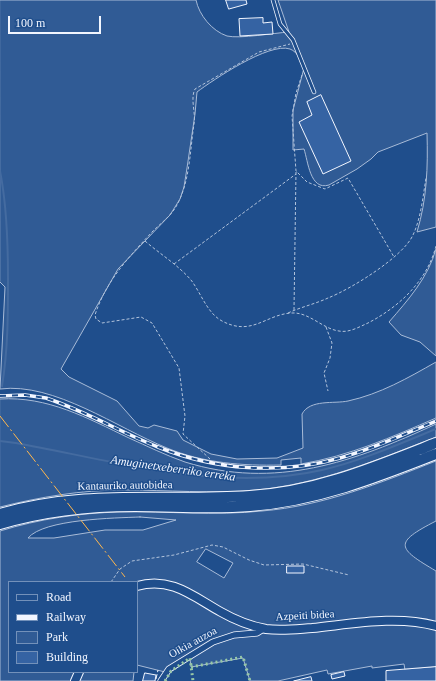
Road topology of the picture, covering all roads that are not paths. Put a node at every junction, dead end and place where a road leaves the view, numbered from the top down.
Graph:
1 (273, 0) edge
2 (314, 92) dead end
3 (436, 444) edge
4 (436, 454) edge
5 (0, 514) edge
6 (0, 524) edge
7 (138, 586) edge
8 (436, 626) edge
9 (265, 628) junction
10 (161, 681) edge

1 - 2 lane
3 - 5 highway, Kantauriko autobidea
4 - 6 highway, Kantauriko autobidea
7 - 9 main road, Azpeiti bidea
8 - 9 main road, Azpeiti bidea
9 - 10 street, Oikia auzoa

